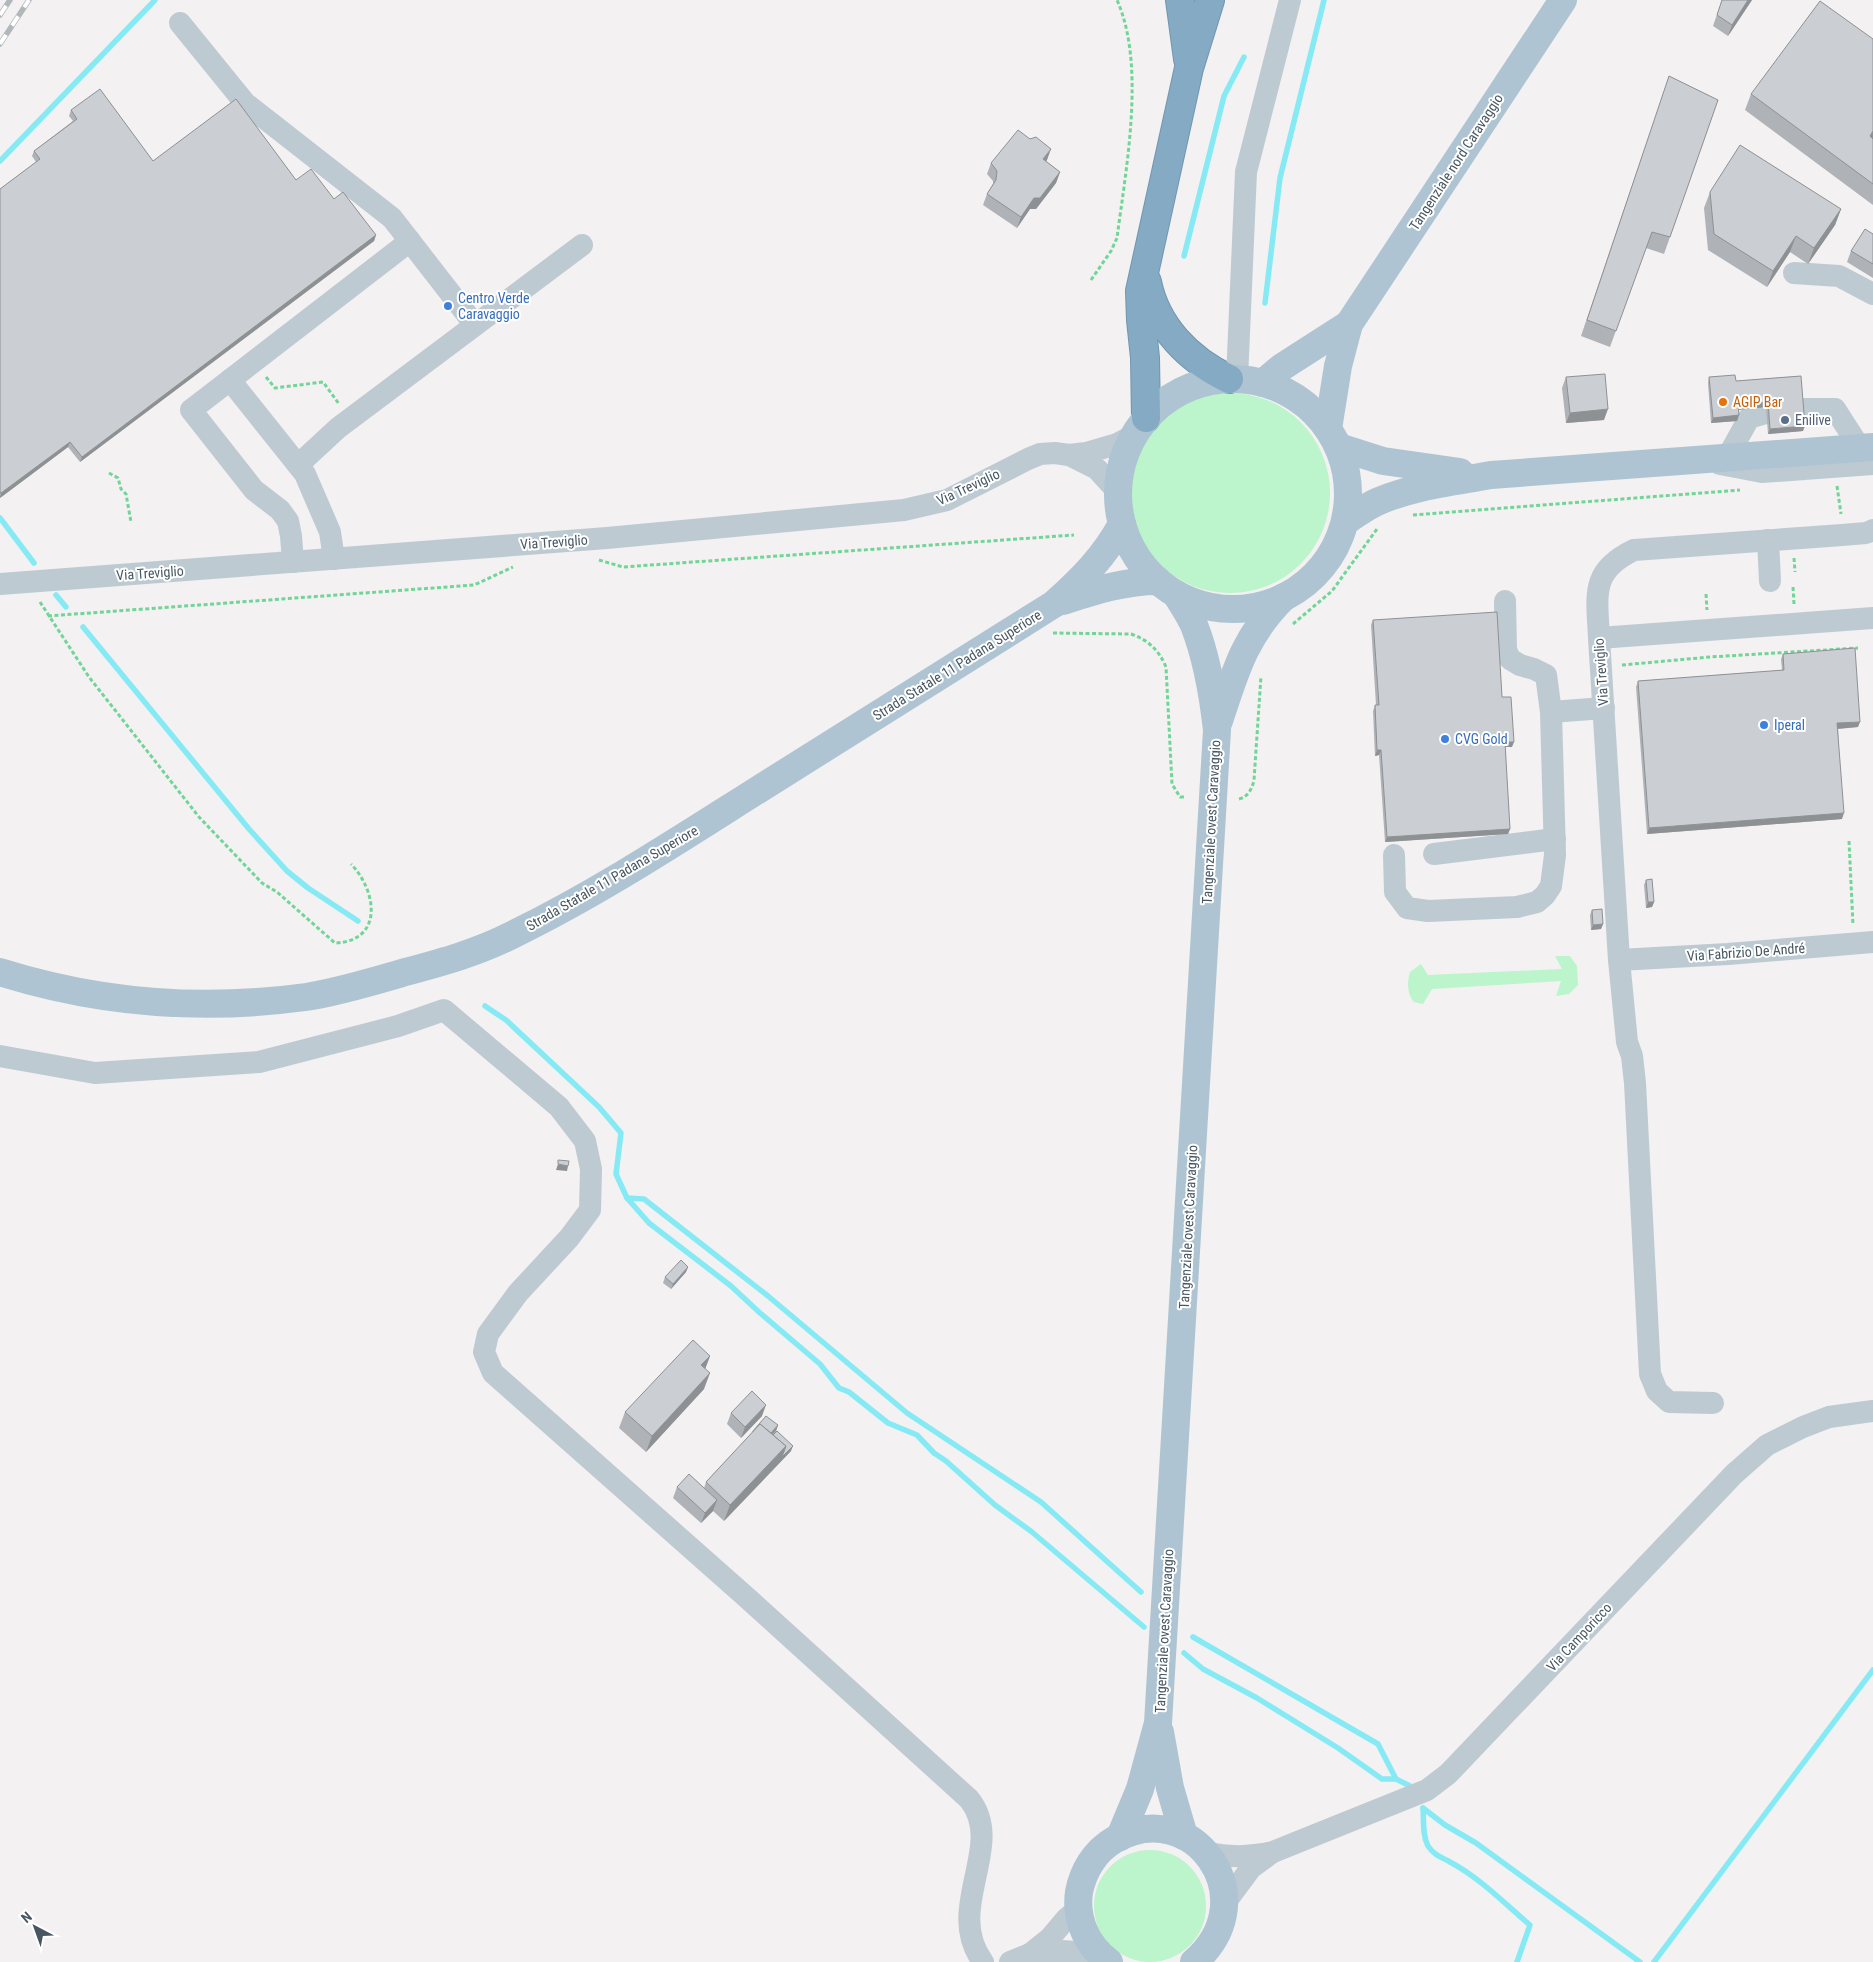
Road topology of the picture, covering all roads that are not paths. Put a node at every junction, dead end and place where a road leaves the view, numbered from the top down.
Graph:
1 (1180, 0) edge
2 (1210, 0) edge
3 (1290, 0) edge
4 (1563, 0) edge
5 (180, 22) dead end
6 (1189, 68) junction
7 (410, 241) junction
8 (582, 244) dead end
9 (1144, 268) junction
10 (1794, 273) dead end
11 (1873, 294) edge
12 (1349, 324) junction
13 (475, 325) junction
14 (230, 380) junction
15 (1243, 380) junction
16 (1801, 409) edge
17 (1766, 412) edge
18 (1140, 427) junction
19 (1334, 438) junction
20 (1869, 453) edge
21 (1069, 454) junction
22 (1727, 458) junction
23 (1697, 460) junction
24 (298, 465) junction
25 (1491, 475) junction
26 (1118, 492) junction
27 (1346, 521) junction
28 (1122, 524) junction
29 (1871, 532) edge
30 (1768, 540) junction
31 (334, 559) junction
32 (293, 562) junction
33 (1770, 581) dead end
34 (9, 587) edge
35 (1167, 588) junction
36 (1285, 597) junction
37 (1505, 601) dead end
38 (1054, 604) junction
39 (1873, 618) edge
40 (1599, 638) junction
41 (1604, 708) junction
42 (1551, 712) junction
43 (1217, 730) junction
44 (1555, 839) junction
45 (1434, 854) dead end
46 (1394, 855) dead end
47 (1873, 942) edge
48 (1619, 960) junction
49 (0, 972) edge
50 (0, 1056) edge
51 (1714, 1403) dead end
52 (1873, 1411) edge
53 (1158, 1723) junction
54 (1184, 1836) junction
55 (1120, 1837) junction
56 (1206, 1852) junction
57 (1273, 1852) junction
58 (1225, 1902) junction
59 (1078, 1909) junction
60 (1020, 1958) edge
61 (1103, 1958) edge
62 (983, 1962) edge
63 (1194, 1962) edge

1 - 6 highway
2 - 6 highway
3 - 15 street
4 - 12 main road, Tangenziale nord Caravaggio
5 - 7 street
6 - 9 highway
7 - 13 street
7 - 14 street
8 - 13 street
9 - 15 highway
9 - 18 highway
10 - 11 street
12 - 15 main road, Tangenziale nord Caravaggio
12 - 19 main road, Tangenziale nord Caravaggio
13 - 24 street
14 - 24 street
14 - 32 street
15 - 18 main road
15 - 19 main road
16 - 20 street
17 - 22 street
18 - 21 street, Via Treviglio
18 - 26 main road
19 - 25 main road
19 - 27 main road
20 - 22 main road
20 - 23 street
21 - 26 street, Via Treviglio
21 - 31 street, Via Treviglio
22 - 23 main road
23 - 25 main road
24 - 31 street
25 - 27 main road
26 - 28 main road
27 - 36 main road
28 - 35 main road
28 - 38 main road, Strada Statale 11 Padana Superiore
29 - 30 street, Via Treviglio
30 - 33 street
30 - 40 street, Via Treviglio
31 - 32 street, Via Treviglio
32 - 34 street, Via Treviglio
35 - 36 main road
35 - 38 main road, Strada Statale 11 Padana Superiore
35 - 43 main road, Tangenziale ovest Caravaggio
36 - 43 main road, Tangenziale ovest Caravaggio
37 - 42 street
38 - 49 main road, Strada Statale 11 Padana Superiore
39 - 40 street
40 - 41 street, Via Treviglio
41 - 42 street
41 - 48 street, Via Treviglio
42 - 44 street
43 - 53 main road, Tangenziale ovest Caravaggio
44 - 45 street
44 - 46 street
47 - 48 street, Via Fabrizio De André
48 - 51 street, Via Treviglio
50 - 62 street
52 - 57 street, Via Camporicco
53 - 54 main road, Tangenziale ovest Caravaggio
53 - 55 main road, Tangenziale ovest Caravaggio
54 - 55 main road
54 - 56 main road
55 - 59 main road
56 - 57 street, Via Camporicco
56 - 58 main road
57 - 58 street, Via Camporicco
58 - 63 main road
59 - 60 street
59 - 61 main road
60 - 61 street

